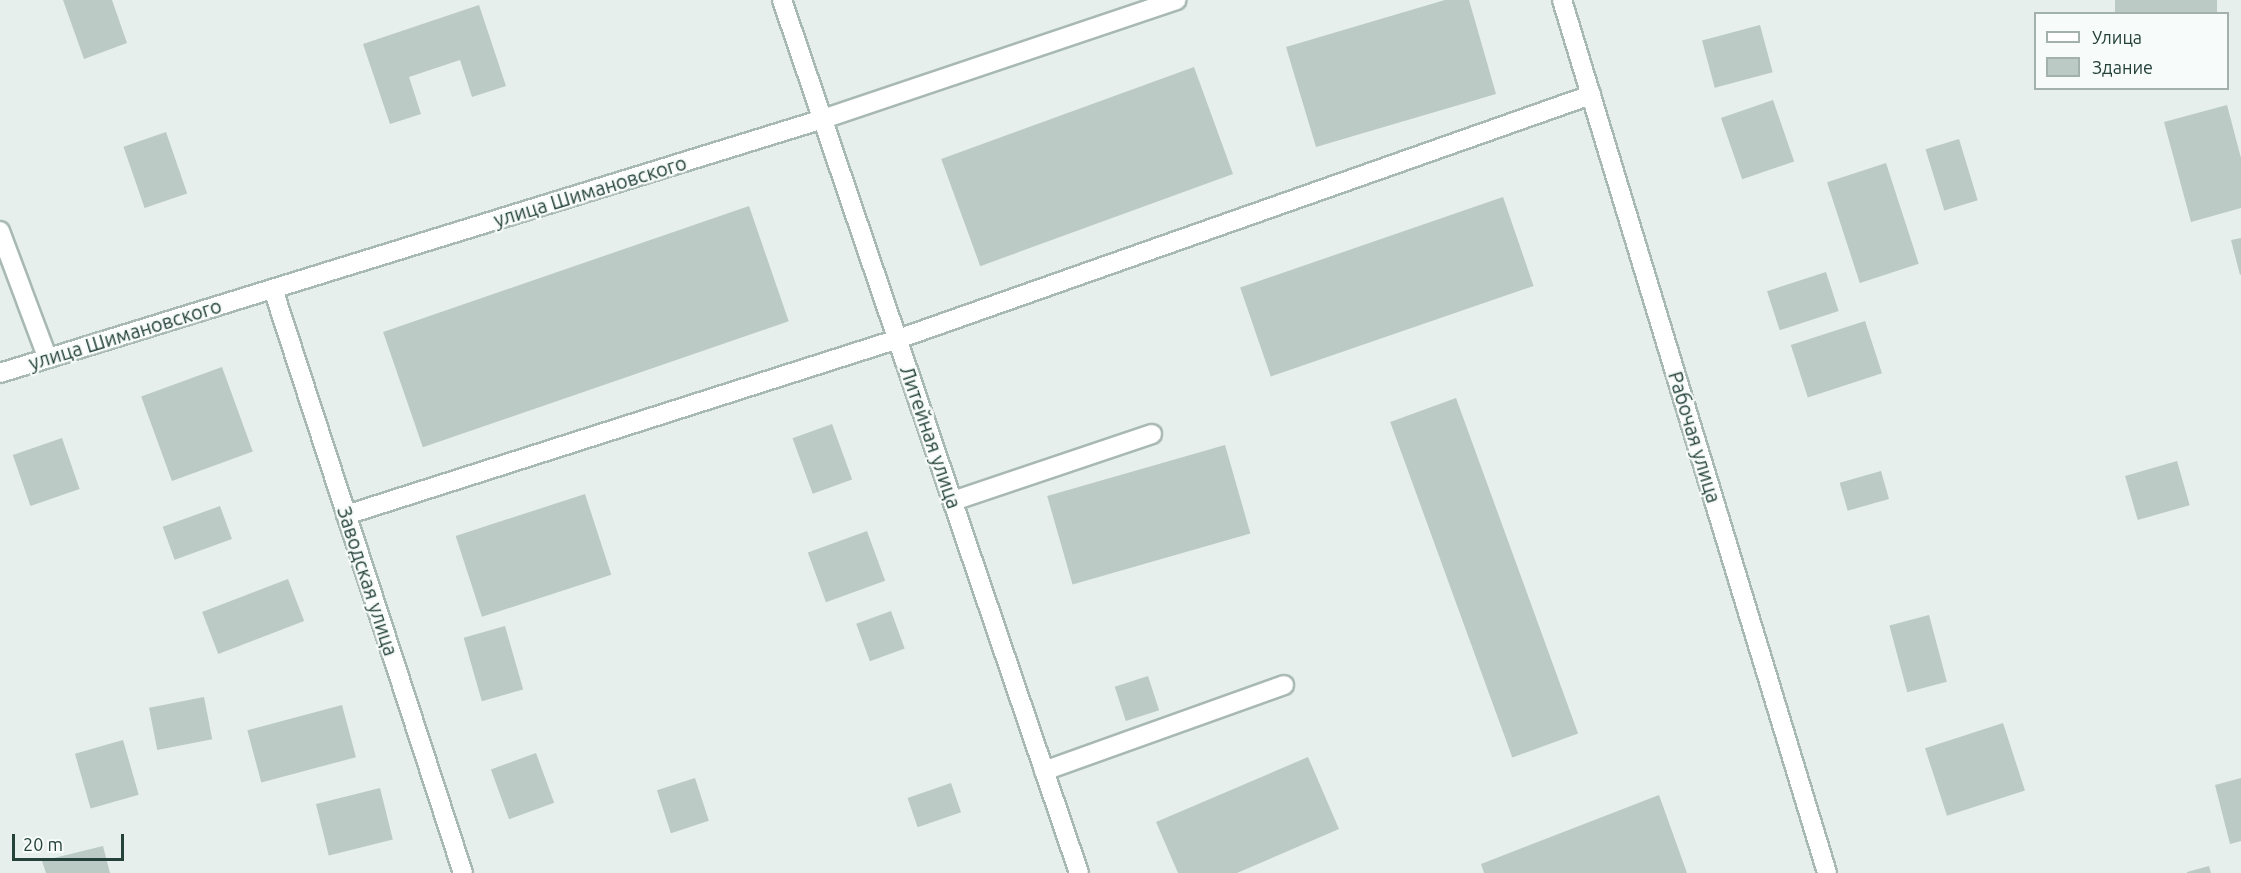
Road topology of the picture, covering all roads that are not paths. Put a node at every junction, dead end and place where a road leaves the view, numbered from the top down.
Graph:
1 (782, 0) edge
2 (1177, 0) edge
3 (1562, 0) edge
4 (1591, 95) junction
5 (823, 119) junction
6 (0, 231) edge
7 (273, 290) junction
8 (898, 339) junction
9 (47, 357) junction
10 (0, 373) edge
11 (1152, 434) dead end
12 (953, 501) junction
13 (346, 515) junction
14 (1284, 685) dead end
15 (1044, 771) junction
16 (463, 873) edge
17 (1079, 873) edge
18 (1827, 873) edge

1 - 5 street, Литейная улица
2 - 5 street, улица Шимановского
3 - 4 street, Рабочая улица
4 - 8 street
4 - 18 street, Рабочая улица
5 - 7 street, улица Шимановского
5 - 8 street, Литейная улица
6 - 9 street
7 - 9 street, улица Шимановского
7 - 13 street, Заводская улица
8 - 12 street, Литейная улица
8 - 13 street
9 - 10 street, улица Шимановского
11 - 12 street
12 - 15 street, Литейная улица
13 - 16 street, Заводская улица
14 - 15 street
15 - 17 street, Литейная улица

